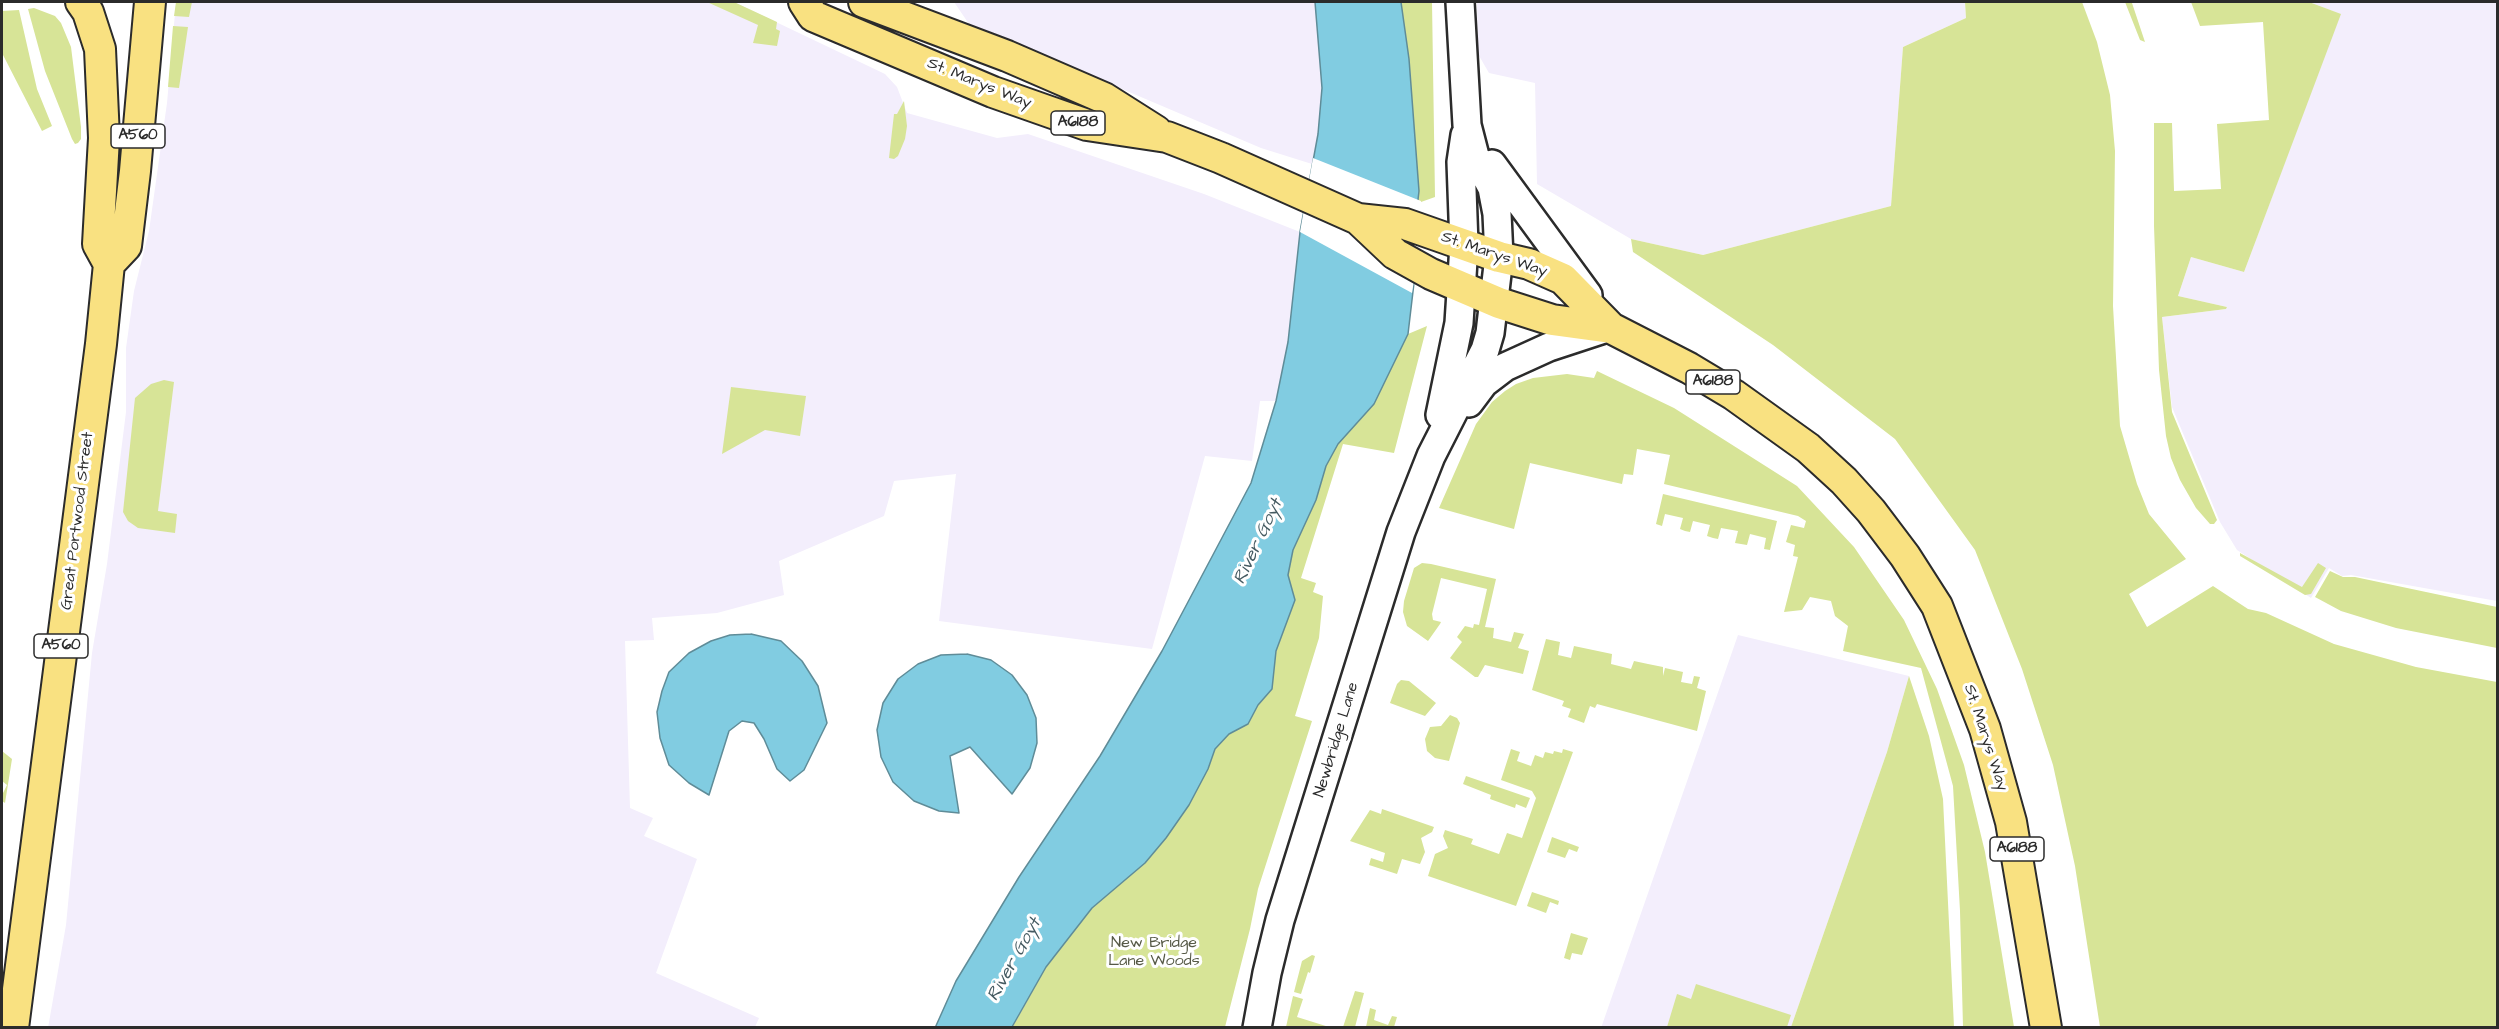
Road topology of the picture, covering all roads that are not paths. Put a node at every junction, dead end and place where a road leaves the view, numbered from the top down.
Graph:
1 (81, 2) edge
2 (150, 2) edge
3 (804, 2) edge
4 (864, 2) edge
5 (1460, 2) edge
6 (1467, 125) junction
7 (1167, 137) junction
8 (1358, 219) junction
9 (1464, 245) junction
10 (1499, 257) junction
11 (109, 264) junction
12 (1462, 288) junction
13 (1493, 300) junction
14 (1611, 328) junction
15 (1431, 456) junction
16 (13, 1028) edge
17 (1257, 1028) edge
18 (2046, 1028) edge

1 - 11 main road, Great Portwood Street / A560
2 - 11 main road, A560
3 - 7 main road, St. Marys Way / A6188
4 - 7 main road, St. Marys Way / A6188
5 - 6 street, Newbridge Lane
6 - 9 street, Newbridge Lane
6 - 10 street, Newbridge Lane
6 - 14 street
7 - 8 main road, St. Marys Way / A6188
8 - 9 main road, St. Marys Way / A6188
8 - 12 main road, St. Marys Way / A6188
9 - 10 main road, St. Marys Way / A6188
9 - 12 street, Newbridge Lane
10 - 13 street, Newbridge Lane
10 - 14 main road, St. Marys Way / A6188
11 - 16 main road, Great Portwood Street / A560
12 - 13 main road, St. Marys Way / A6188
12 - 15 street, Newbridge Lane
13 - 14 main road, St. Marys Way / A6188
13 - 15 street, Newbridge Lane
14 - 15 street
14 - 18 main road, St. Marys Way / A6188
15 - 17 street, Newbridge Lane

